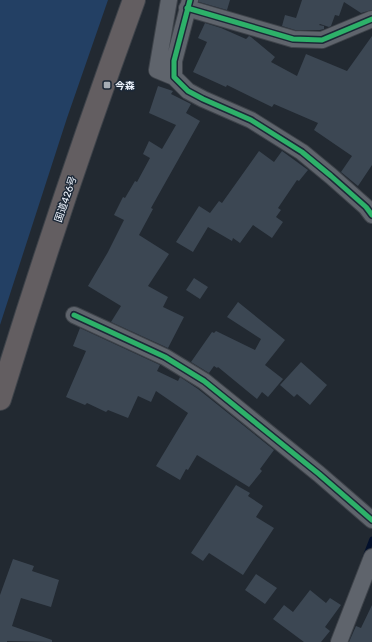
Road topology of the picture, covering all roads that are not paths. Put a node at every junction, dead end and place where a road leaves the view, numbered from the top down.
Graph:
1 (134, 0) edge
2 (169, 0) edge
3 (189, 4) edge
4 (372, 19) edge
5 (174, 77) junction
6 (372, 215) edge
7 (74, 315) dead end
8 (0, 398) edge
9 (372, 520) edge
10 (372, 557) edge
11 (339, 642) edge

1 - 8 highway, 国道426号
2 - 5 street
3 - 4 street
3 - 5 street
5 - 6 street
7 - 9 street
10 - 11 street

